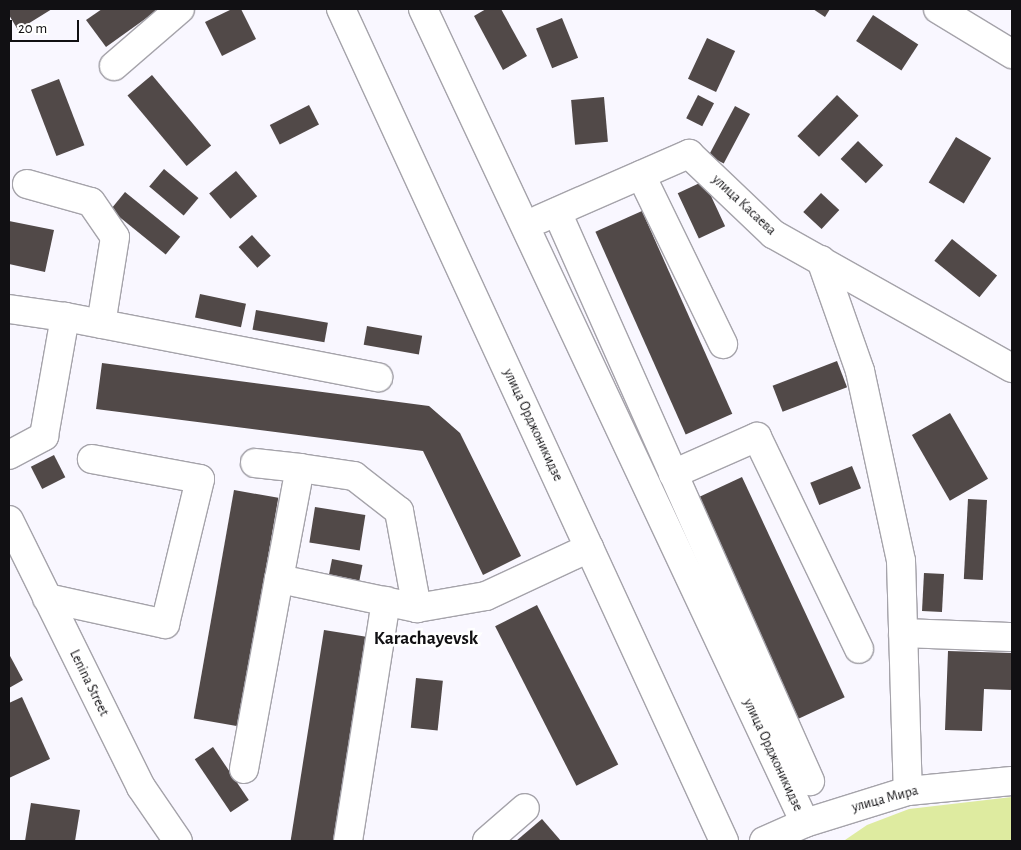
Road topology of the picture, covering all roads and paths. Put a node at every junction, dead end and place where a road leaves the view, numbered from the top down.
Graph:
1 (180, 9) edge
2 (341, 9) edge
3 (423, 9) edge
4 (938, 9) edge
5 (1012, 54) edge
6 (114, 66) dead end
7 (641, 175) junction
8 (27, 184) dead end
9 (557, 212) junction
10 (525, 226) junction
11 (822, 260) junction
12 (9, 309) edge
13 (65, 317) junction
14 (101, 324) junction
15 (724, 344) dead end
16 (1012, 368) edge
17 (378, 377) dead end
18 (9, 455) edge
19 (92, 459) dead end
20 (255, 463) dead end
21 (300, 468) junction
22 (674, 474) junction
23 (9, 520) edge
24 (589, 548) junction
25 (279, 579) junction
26 (47, 598) junction
27 (386, 602) junction
28 (417, 608) junction
29 (903, 633) junction
30 (1012, 637) edge
31 (859, 649) dead end
32 (244, 769) dead end
33 (1012, 781) edge
34 (810, 782) dead end
35 (908, 790) junction
36 (524, 808) dead end
37 (805, 823) junction
38 (178, 841) edge
39 (348, 841) edge
40 (488, 841) edge
41 (724, 841) edge
42 (764, 841) edge

1 - 6 street
2 - 24 street, улица Орджоникидзе
3 - 10 street, улица Орджоникидзе
4 - 5 street
7 - 9 street, улица Касаева
7 - 11 street, улица Касаева
7 - 15 street
8 - 14 street
9 - 10 street, улица Касаева
9 - 22 street
10 - 37 street, улица Орджоникидзе
11 - 16 street, улица Касаева
11 - 29 street
12 - 13 street
13 - 14 street
13 - 18 street
14 - 17 street
19 - 26 street
20 - 21 street
21 - 25 street
21 - 28 street
22 - 31 street
22 - 34 street
23 - 26 street, Lenina Street
24 - 28 street
24 - 41 street, улица Орджоникидзе
25 - 27 street
25 - 32 street
26 - 38 street, Lenina Street
27 - 28 street
27 - 39 street
29 - 30 street
29 - 35 street
33 - 35 street, улица Мира
35 - 37 street, улица Мира
36 - 40 street
37 - 42 street, улица Мира

